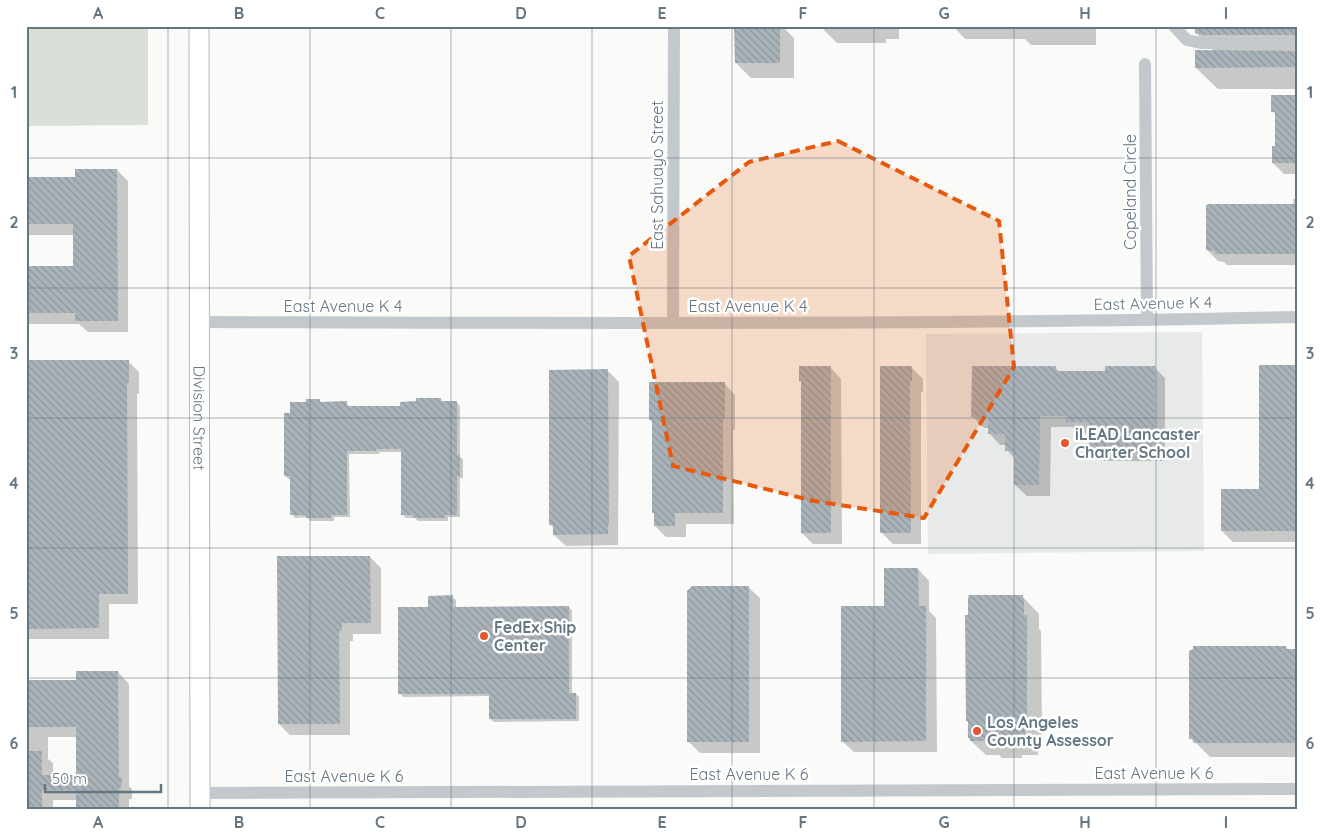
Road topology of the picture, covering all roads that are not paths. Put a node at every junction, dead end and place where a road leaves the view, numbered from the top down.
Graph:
1 (199, 26) edge
2 (674, 26) edge
3 (1174, 26) edge
4 (1298, 43) edge
5 (1145, 64) dead end
6 (1298, 317) edge
7 (1147, 320) junction
8 (199, 322) junction
9 (673, 323) junction
10 (1298, 788) edge
11 (200, 801) edge

1 - 8 main road, Division Street
2 - 9 street, East Sahuayo Street
3 - 4 street
5 - 7 street, Copeland Circle
6 - 7 street, East Avenue K 4
7 - 9 street, East Avenue K 4
8 - 9 street, East Avenue K 4
8 - 11 main road, Division Street
10 - 11 street, East Avenue K 6

